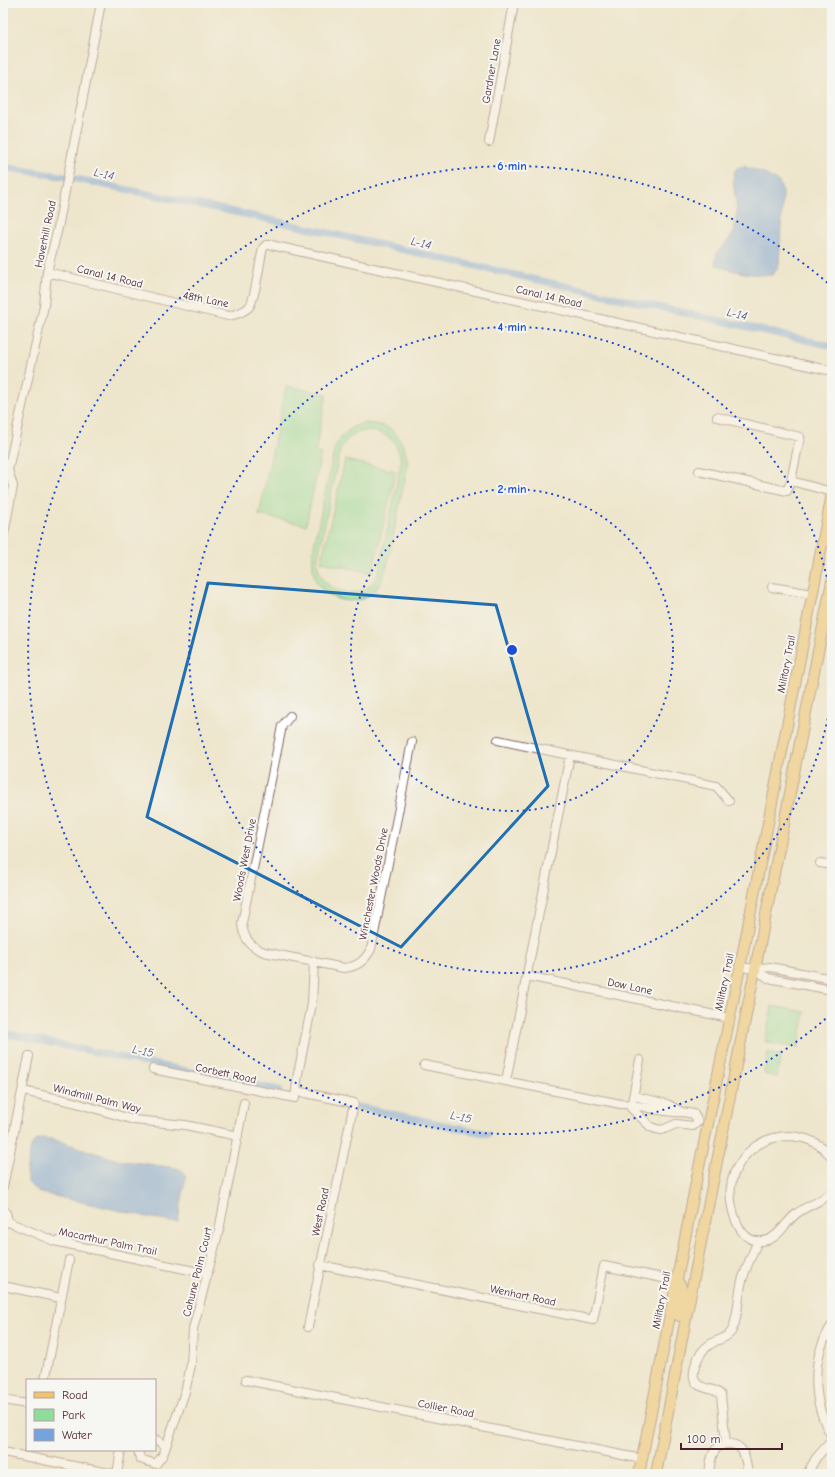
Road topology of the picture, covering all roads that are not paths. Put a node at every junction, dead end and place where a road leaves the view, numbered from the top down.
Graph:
1 (101, 3) edge
2 (514, 3) edge
3 (490, 142) dead end
4 (263, 248) joint
5 (47, 272) junction
6 (168, 302) joint
7 (832, 371) edge
8 (717, 417) dead end
9 (8, 470) junction
10 (699, 471) dead end
11 (3, 478) edge
12 (791, 480) junction
13 (832, 493) edge
14 (3, 539) edge
15 (832, 581) edge
16 (772, 587) dead end
17 (812, 594) junction
18 (290, 716) dead end
19 (498, 740) dead end
20 (412, 742) dead end
21 (570, 755) junction
22 (729, 801) dead end
23 (820, 863) dead end
24 (832, 865) edge
25 (314, 962) junction
26 (740, 967) junction
27 (755, 969) junction
28 (527, 976) junction
29 (832, 979) edge
30 (832, 990) edge
31 (729, 1018) junction
32 (29, 1056) dead end
33 (640, 1060) dead end
34 (424, 1065) dead end
35 (153, 1069) dead end
36 (506, 1081) junction
37 (22, 1091) junction
38 (295, 1095) junction
39 (633, 1100) junction
40 (244, 1103) dead end
41 (354, 1103) joint
42 (651, 1104) junction
43 (643, 1119) junction
44 (703, 1123) junction
45 (238, 1136) junction
46 (832, 1158) edge
47 (3, 1187) edge
48 (832, 1192) edge
49 (693, 1194) junction
50 (3, 1209) edge
51 (4, 1223) edge
52 (758, 1241) junction
53 (69, 1260) dead end
54 (320, 1265) junction
55 (208, 1274) junction
56 (694, 1278) junction
57 (677, 1281) junction
58 (3, 1286) edge
59 (61, 1298) junction
60 (832, 1325) edge
61 (308, 1327) dead end
62 (45, 1379) edge
63 (246, 1380) dead end
64 (674, 1380) junction
65 (3, 1400) edge
66 (26, 1404) edge
67 (832, 1437) edge
68 (156, 1440) edge
69 (832, 1440) edge
70 (726, 1444) junction
71 (166, 1446) junction
72 (121, 1451) edge
73 (138, 1451) edge
74 (3, 1452) edge
75 (642, 1459) junction
76 (114, 1474) edge
77 (117, 1474) edge
78 (639, 1474) edge
79 (656, 1474) edge
80 (709, 1474) edge
81 (748, 1474) edge
82 (806, 1474) edge

1 - 5 street, Haverhill Road
2 - 3 street, Gardner Lane
4 - 6 street, 48th Lane
4 - 7 street, Canal 14 Road
5 - 6 street, Canal 14 Road
5 - 9 street, Haverhill Road
8 - 12 street
9 - 11 street, Haverhill Road
9 - 14 street, Haverhill Road
10 - 12 street
12 - 13 street
13 - 17 main road, Military Trail
15 - 27 main road
16 - 17 street
17 - 26 main road, Military Trail
18 - 25 street, Woods West Drive
19 - 21 street
20 - 25 street, Winchester Woods Drive
21 - 22 street
21 - 28 street
23 - 24 street
25 - 38 street
26 - 27 street
26 - 31 main road, Military Trail
27 - 29 street
27 - 30 street
27 - 56 main road
28 - 31 street, Dow Lane
28 - 36 street
31 - 44 main road, Military Trail
32 - 37 street
33 - 39 street
34 - 36 street
35 - 38 street, Corbett Road
36 - 39 street
37 - 45 street, Windmill Palm Way
37 - 47 street
38 - 41 street, Corbett Road
39 - 42 street
39 - 43 street
40 - 45 street, Cohune Palm Court
41 - 54 street, West Road
42 - 43 street
42 - 44 street
43 - 44 street
44 - 49 main road, Military Trail
45 - 55 street, Cohune Palm Court
46 - 52 street
48 - 52 street
49 - 56 main road
49 - 57 main road, Military Trail
50 - 51 street
51 - 55 street, Macarthur Palm Trail
52 - 70 street
53 - 59 street
54 - 57 street, Wenhart Road
54 - 61 street, West Road
55 - 71 street, Cohune Palm Court
56 - 64 main road
57 - 64 main road
57 - 75 main road, Military Trail
58 - 59 street
59 - 62 street
60 - 67 street
63 - 75 street, Collier Road
64 - 79 main road
65 - 66 street
68 - 71 street
69 - 82 street
70 - 80 street
70 - 81 street
71 - 73 street, Cohune Palm Court
72 - 77 street
74 - 76 street
75 - 78 main road, Military Trail

